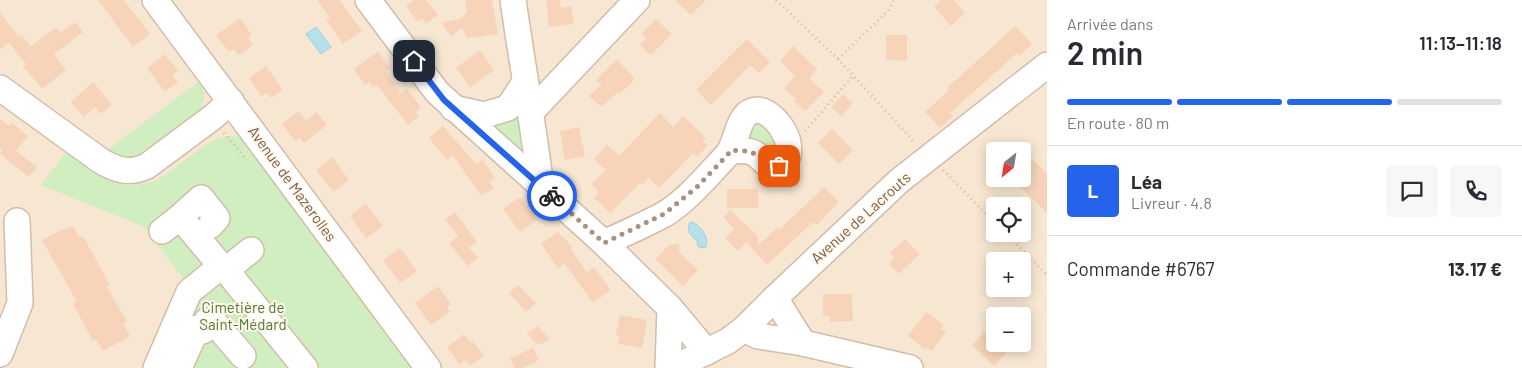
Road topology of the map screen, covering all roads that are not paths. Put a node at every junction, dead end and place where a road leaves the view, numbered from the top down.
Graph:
1 (155, 0) edge
2 (368, 0) edge
3 (513, 0) edge
4 (637, 0) edge
5 (1047, 65) edge
6 (525, 82) junction
7 (0, 88) edge
8 (231, 101) junction
9 (454, 108) junction
10 (532, 112) junction
11 (732, 150) junction
12 (541, 187) junction
13 (17, 221) dead end
14 (211, 226) dead end
15 (604, 243) junction
16 (251, 250) dead end
17 (223, 268) junction
18 (774, 298) junction
19 (670, 308) junction
20 (744, 330) junction
21 (803, 343) junction
22 (707, 352) junction
23 (0, 354) edge
24 (242, 364) edge
25 (877, 364) edge
26 (156, 368) edge
27 (179, 368) edge
28 (305, 368) edge
29 (428, 368) edge
30 (668, 368) edge
31 (674, 368) edge
32 (910, 368) edge

1 - 8 street, Avenue de Mazerolles
2 - 9 street
3 - 6 street
4 - 10 street
5 - 18 street, Avenue de Lacrouts
6 - 9 street
6 - 10 street
7 - 8 street
8 - 29 street, Avenue de Mazerolles
9 - 12 street
10 - 12 street
11 - 11 street
11 - 15 street
12 - 15 street
13 - 23 street
14 - 17 street
15 - 19 street
16 - 17 street
17 - 26 street
17 - 28 street
18 - 20 street, Avenue de Lacrouts
18 - 21 street
19 - 22 street
19 - 30 street
20 - 21 street
20 - 22 street, Avenue de Lacrouts
21 - 25 street
22 - 31 street, Avenue de Lacrouts
24 - 27 street
25 - 32 street

